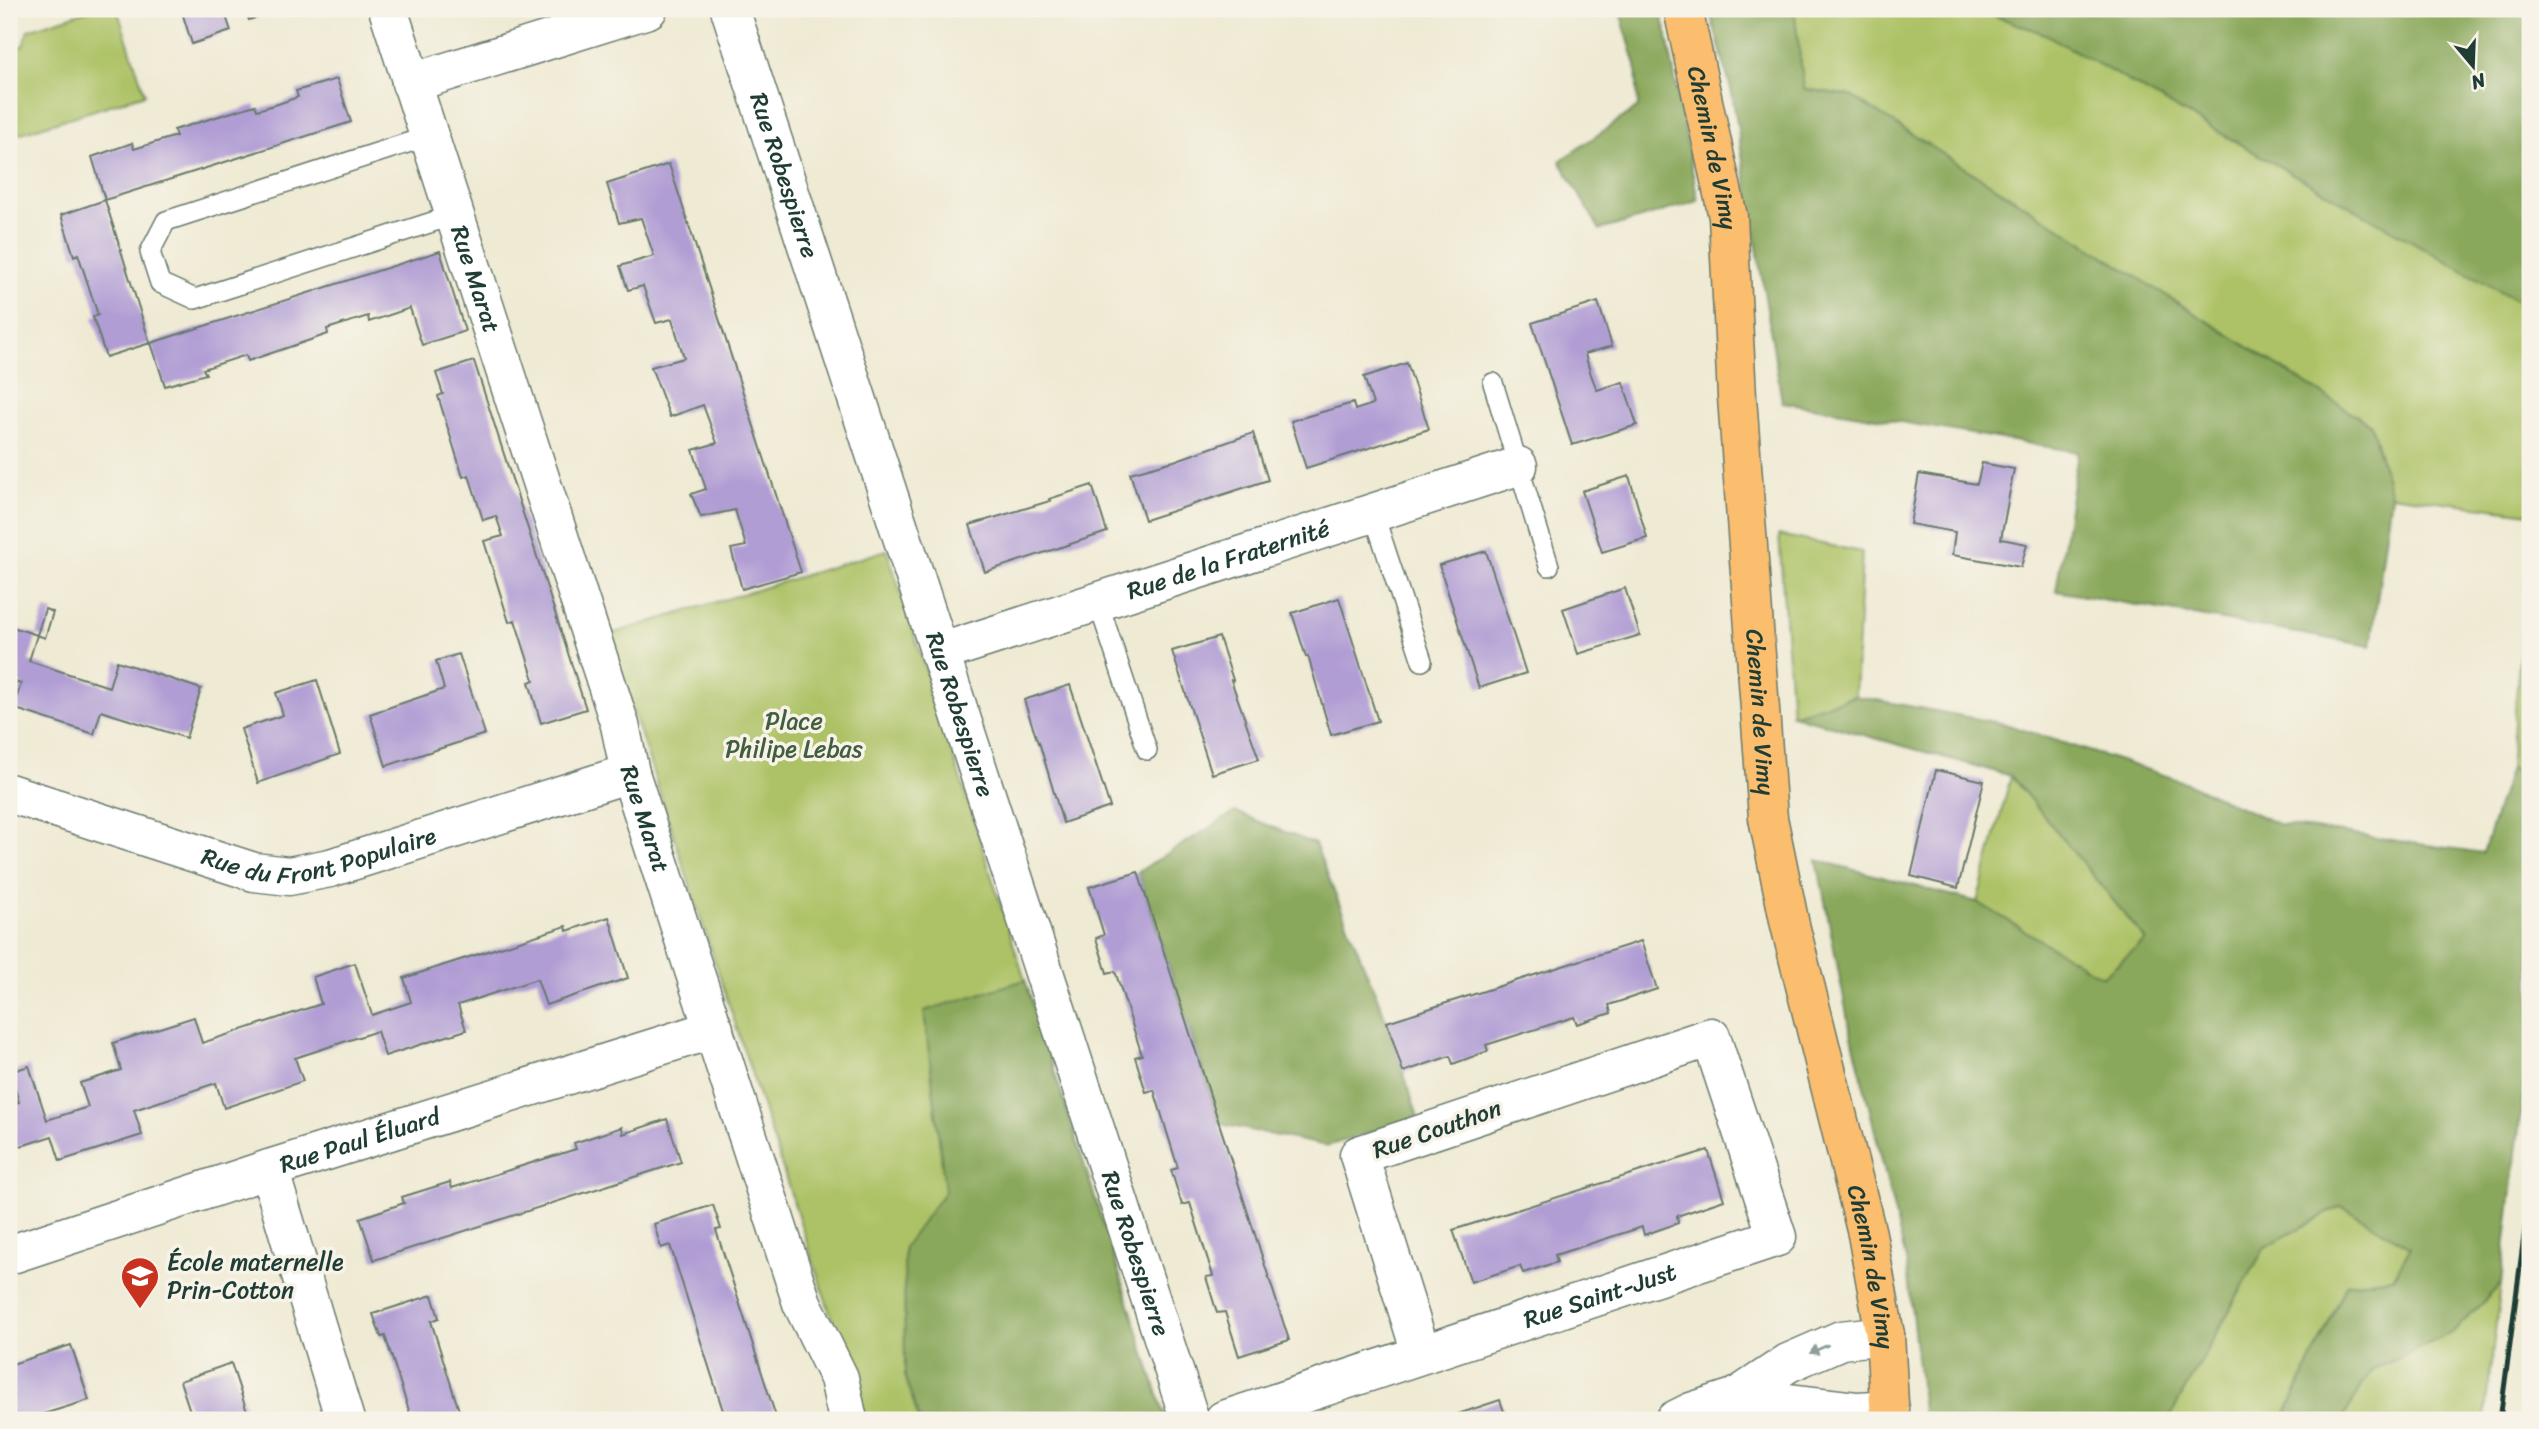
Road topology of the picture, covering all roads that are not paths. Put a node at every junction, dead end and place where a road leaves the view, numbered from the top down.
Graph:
1 (388, 9) edge
2 (648, 9) edge
3 (730, 9) edge
4 (1684, 9) edge
5 (411, 83) junction
6 (429, 136) junction
7 (454, 215) junction
8 (1493, 383) dead end
9 (1518, 466) junction
10 (1373, 512) junction
11 (1549, 566) dead end
12 (1098, 602) junction
13 (939, 653) junction
14 (1422, 661) dead end
15 (1147, 750) dead end
16 (630, 773) junction
17 (9, 793) edge
18 (714, 1029) junction
19 (1711, 1037) joint
20 (269, 1169) junction
21 (9, 1255) edge
22 (1885, 1335) junction
23 (1421, 1353) junction
24 (1737, 1397) junction
25 (1890, 1414) edge
26 (345, 1420) edge
27 (848, 1420) edge
28 (1190, 1420) edge
29 (1224, 1420) edge
30 (1675, 1420) edge

1 - 5 street, Rue Marat
2 - 5 street
3 - 13 street, Rue Robespierre
4 - 22 main road, Chemin de Vimy
5 - 6 street, Rue Marat
6 - 7 street, Rue Marat
6 - 7 lane, Rue Marat
7 - 16 street, Rue Marat
8 - 9 lane
9 - 10 street, Rue de la Fraternité
9 - 11 lane
10 - 12 street, Rue de la Fraternité
10 - 14 lane
12 - 13 street, Rue de la Fraternité
12 - 15 lane
13 - 28 street, Rue Robespierre
16 - 17 street, Rue du Front Populaire
16 - 18 street, Rue Marat
18 - 20 street, Rue Paul Éluard
18 - 27 street, Rue Marat
19 - 23 street, Rue Couthon
19 - 23 street, Rue Saint-Just
20 - 21 street, Rue Paul Éluard
20 - 26 street
22 -> 24 street
22 - 25 main road, Chemin de Vimy
23 - 29 street, Rue Saint-Just
24 - 25 street
24 - 30 street

